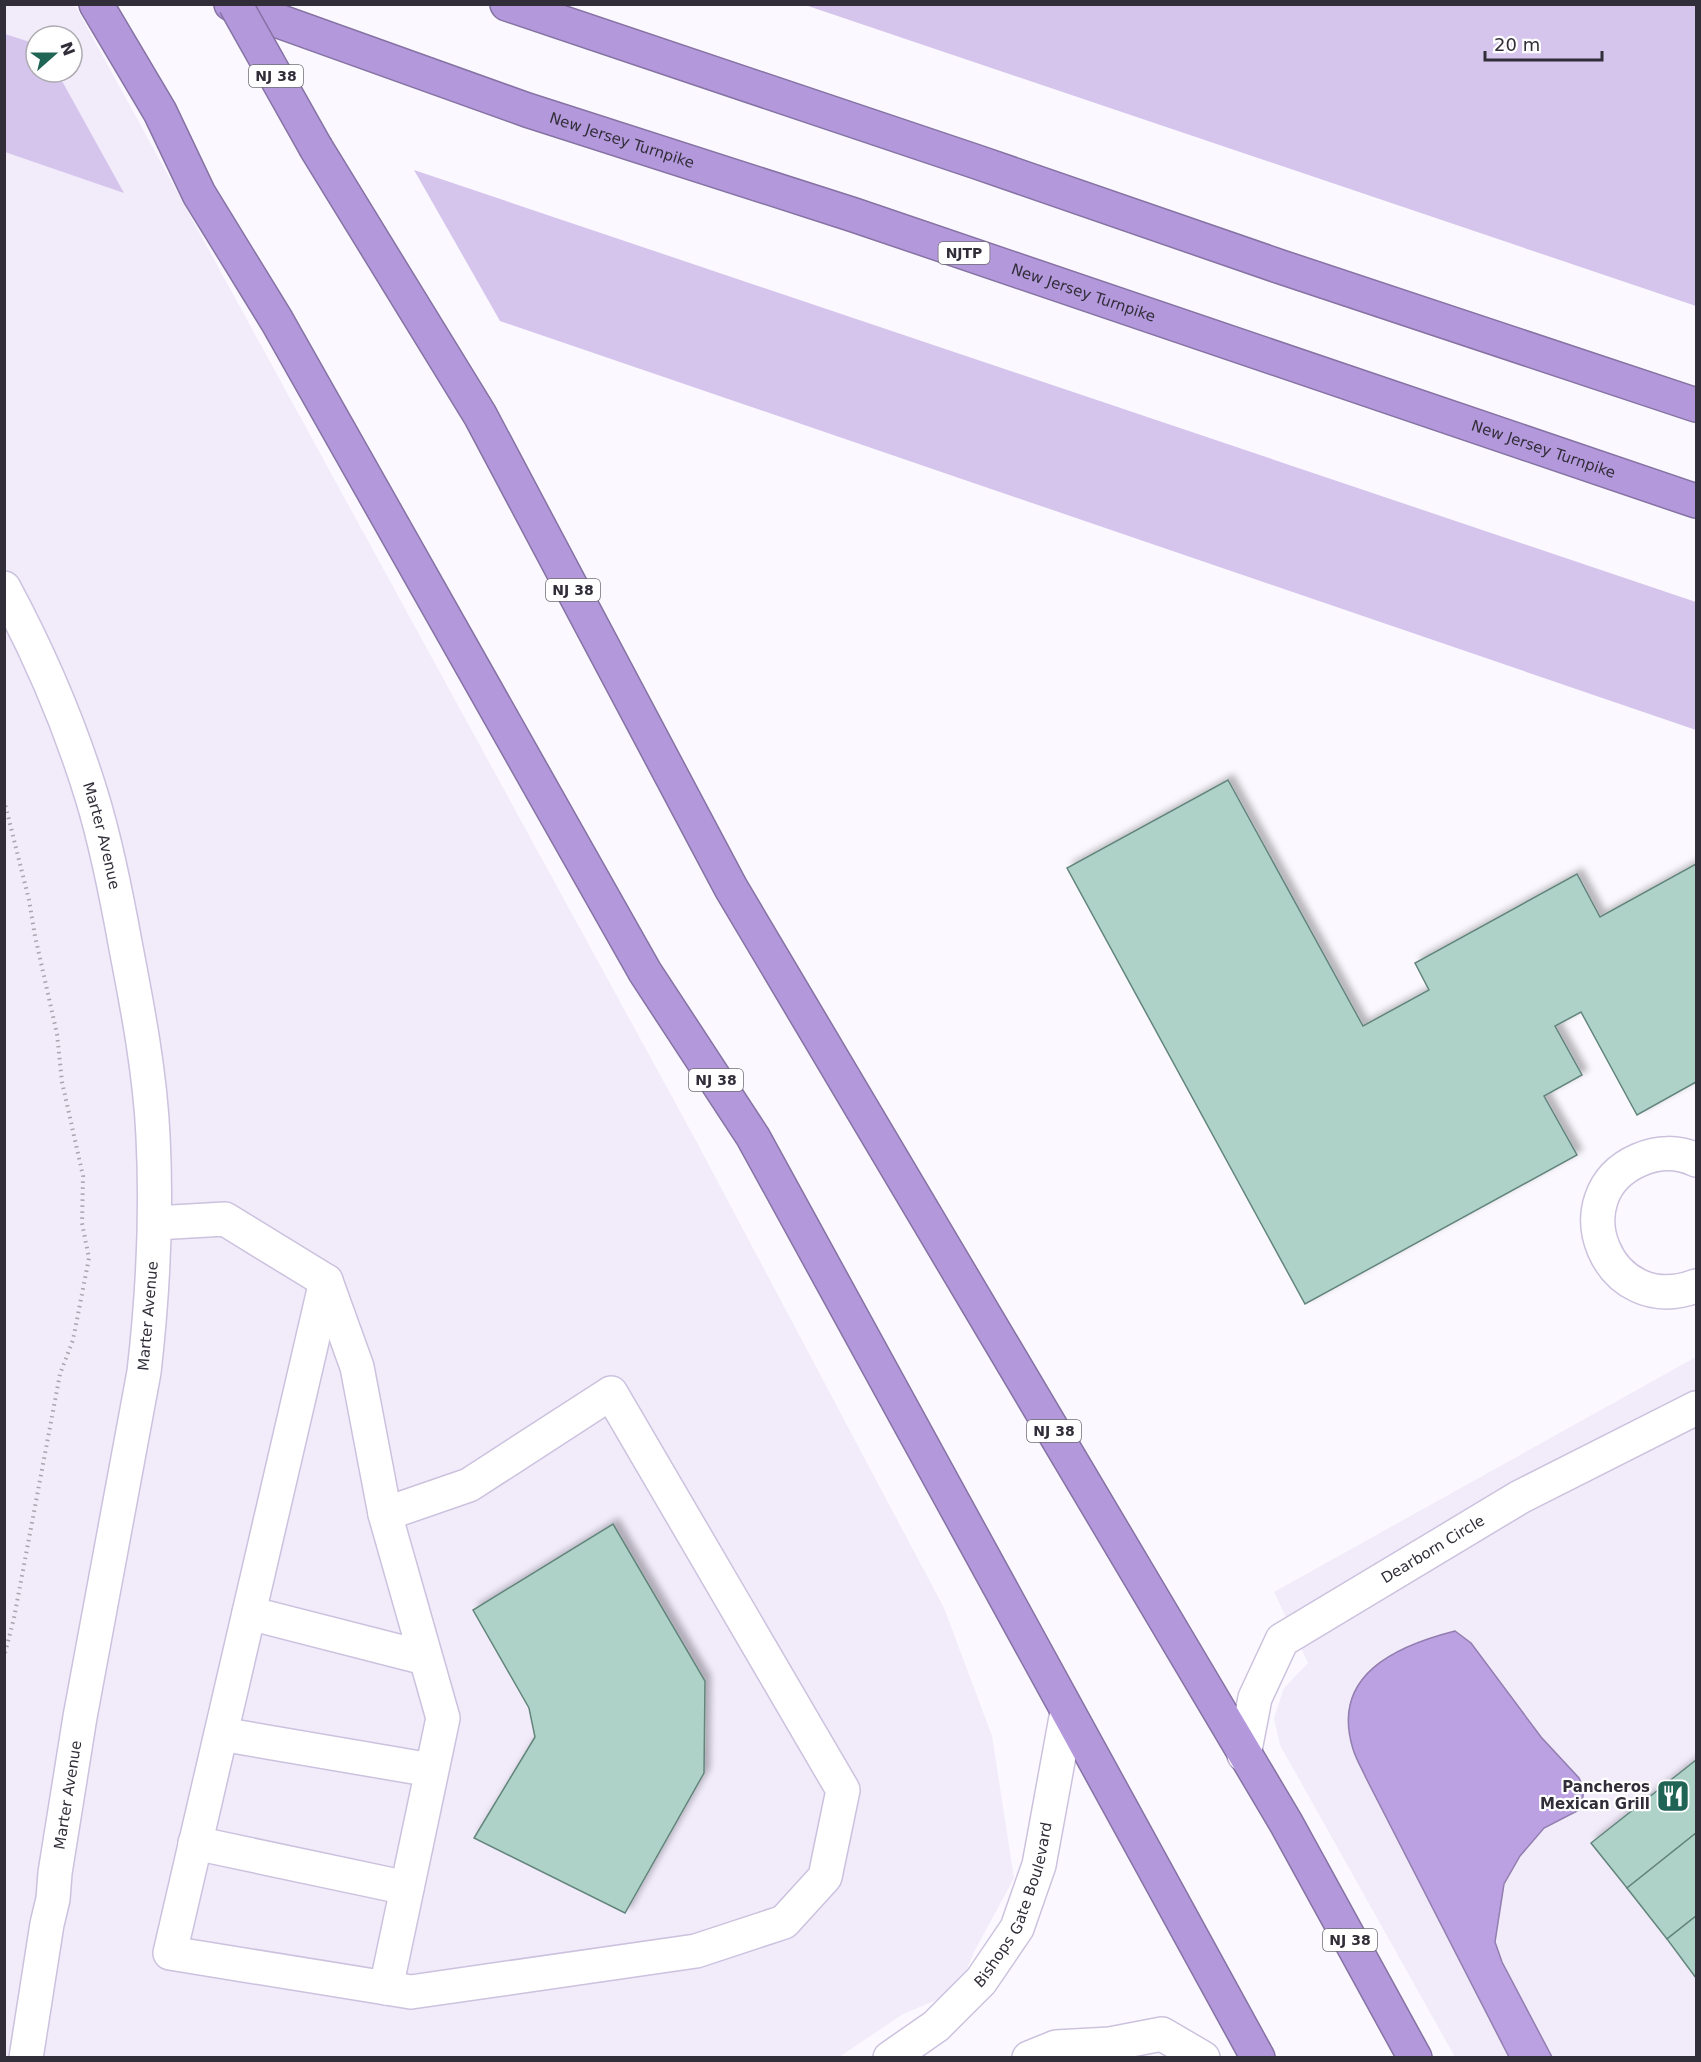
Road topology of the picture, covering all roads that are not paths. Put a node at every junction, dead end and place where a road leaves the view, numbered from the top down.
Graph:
1 (96, 4) edge
2 (233, 4) edge
3 (507, 4) edge
4 (1696, 405) edge
5 (1696, 501) edge
6 (4, 588) edge
7 (1696, 1160) edge
8 (154, 1223) junction
9 (326, 1281) junction
10 (1696, 1286) edge
11 (1696, 1408) edge
12 (385, 1514) junction
13 (249, 1613) junction
14 (425, 1658) junction
15 (1067, 1712) junction
16 (220, 1734) junction
17 (1244, 1755) junction
18 (431, 1770) junction
19 (195, 1844) junction
20 (407, 1888) junction
21 (386, 1988) junction
22 (26, 2058) edge
23 (890, 2058) edge
24 (1029, 2058) edge
25 (1203, 2058) edge
26 (1258, 2058) edge
27 (1415, 2058) edge

1 - 15 highway, NJ 38
2 - 5 highway, New Jersey Turnpike / NJTP
2 - 17 highway, NJ 38, bridge
3 - 4 highway
6 - 8 street, Marter Avenue
7 - 10 street
8 - 9 street
8 - 22 street, Marter Avenue
9 - 12 street
9 - 13 street
11 - 17 street, Dearborn Circle
12 - 14 street
12 - 21 street
13 - 14 street
13 - 16 street
14 - 18 street
15 - 23 street, Bishops Gate Boulevard
15 - 26 highway, NJ 38
16 - 18 street
16 - 19 street
17 - 27 highway, NJ 38
18 - 20 street
19 - 20 street
19 - 21 street
20 - 21 street
24 - 25 street

